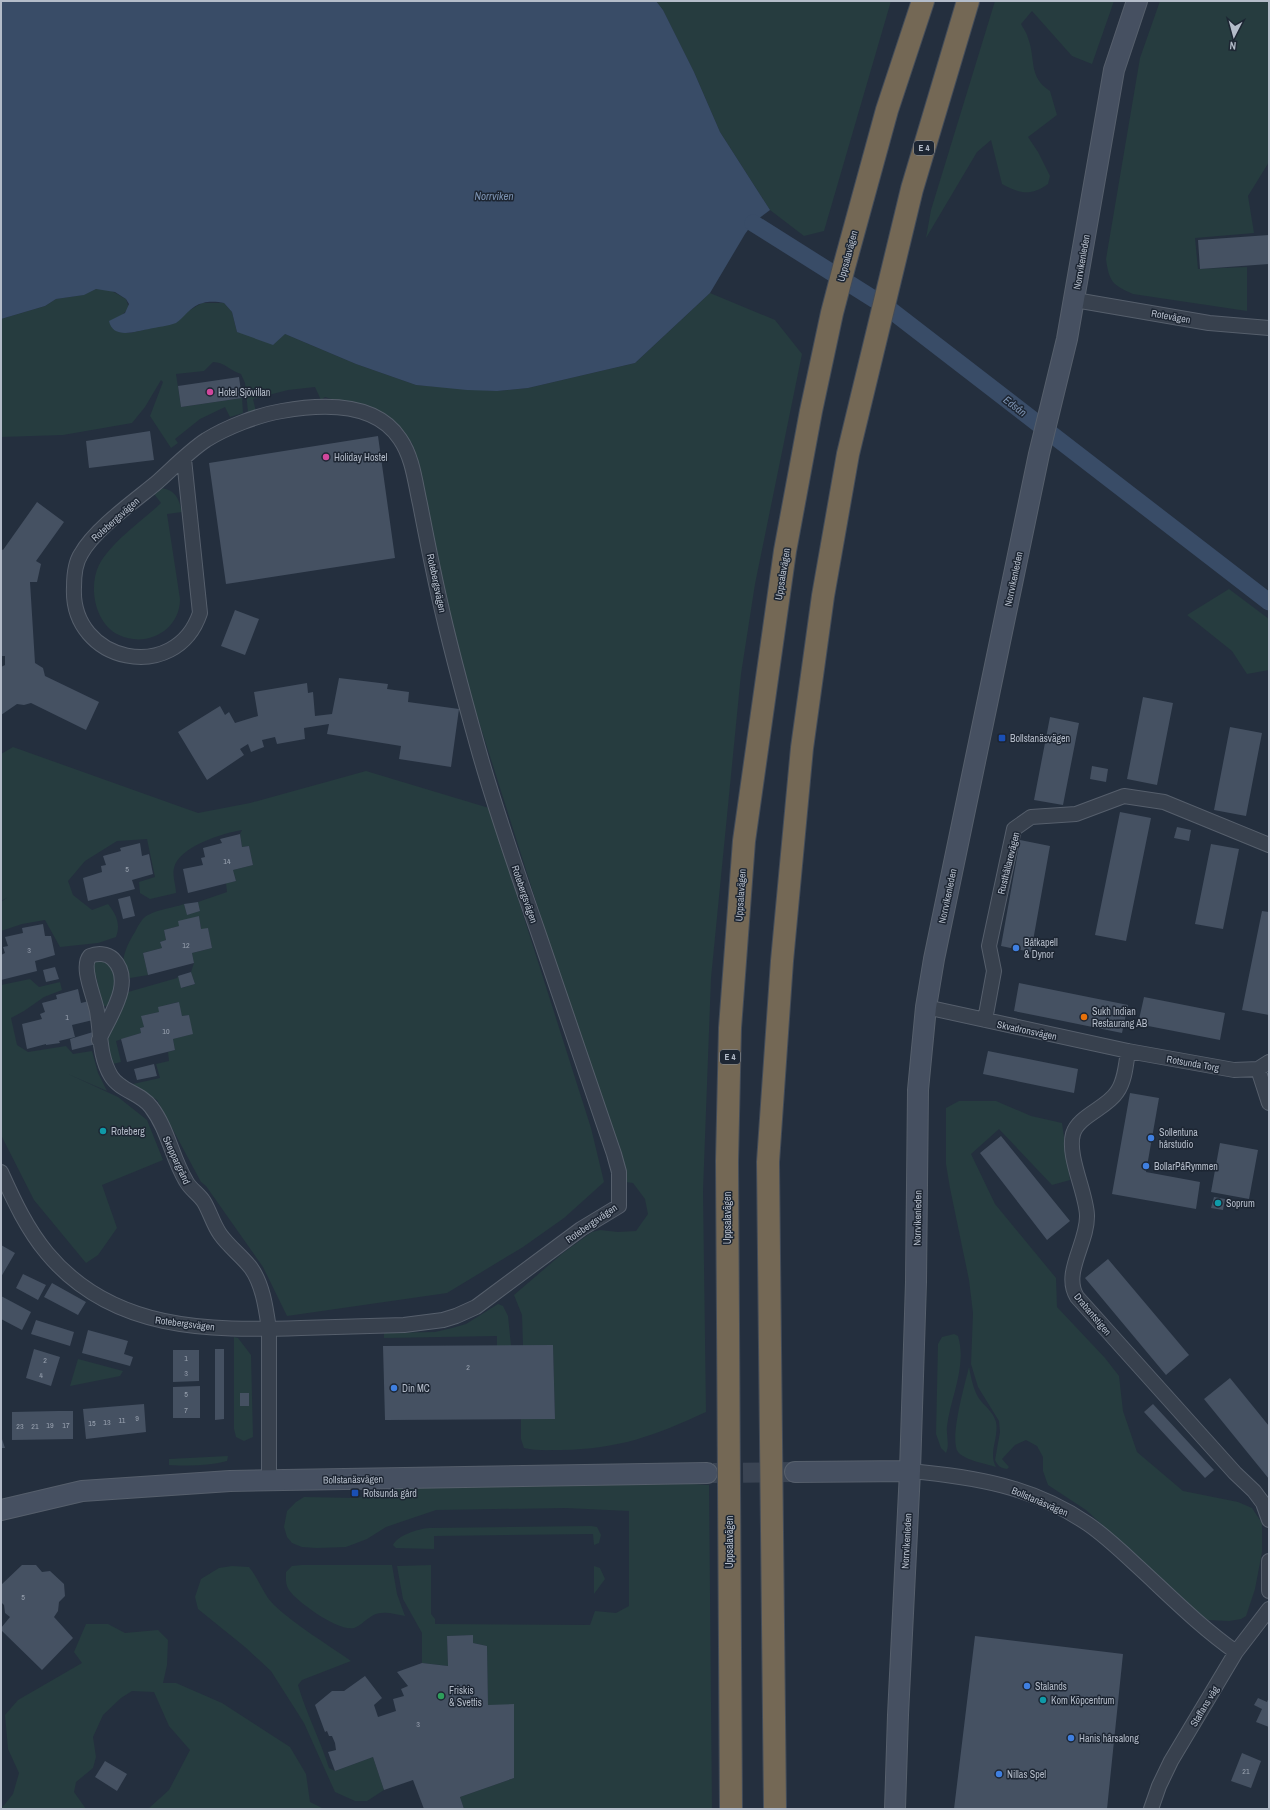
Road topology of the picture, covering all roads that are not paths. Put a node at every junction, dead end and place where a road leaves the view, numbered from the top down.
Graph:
1 (923, 1) edge
2 (968, 1) edge
3 (1137, 1) edge
4 (1075, 300) junction
5 (1269, 328) edge
6 (184, 459) junction
7 (1269, 845) edge
8 (926, 1007) junction
9 (984, 1020) junction
10 (99, 1040) junction
11 (1128, 1051) junction
12 (1263, 1065) edge
13 (1269, 1103) edge
14 (1, 1172) edge
15 (269, 1329) junction
16 (910, 1471) junction
17 (795, 1472) tunnel mouth
18 (707, 1473) tunnel mouth
19 (269, 1480) junction
20 (1, 1510) edge
21 (1269, 1520) edge
22 (1269, 1561) edge
23 (1269, 1591) edge
24 (1269, 1609) edge
25 (1236, 1652) junction
26 (731, 1809) edge
27 (775, 1809) edge
28 (895, 1809) edge
29 (1151, 1809) edge

1 - 26 highway, Uppsalavägen / E 4
2 - 27 highway, E 4
3 - 4 main road, Norrvikenleden
4 - 5 street, Rotevägen
4 - 8 main road, Norrvikenleden
6 - 6 street, Rotebergsvägen
6 - 15 street, Rotebergsvägen
7 - 9 street, Rusthållarevägen
8 - 9 street, Skvadronsvägen
8 - 16 main road, Norrvikenleden
9 - 11 street, Skvadronsvägen
10 - 10 street, Skeppargränd
10 - 15 street, Skeppargränd
11 - 12 street, Rotsunda Torg
11 - 21 street, Drabantstigen
12 - 13 street
14 - 15 street, Rotebergsvägen
15 - 19 street
16 - 17 main road, Bollstanäsvägen
16 - 25 street, Bollstanäsvägen
16 - 28 main road, Norrvikenleden
18 - 19 main road, Bollstanäsvägen
19 - 20 main road, Bollstanäsvägen
22 - 23 street
24 - 25 street, Staffans väg
25 - 29 street, Staffans väg

